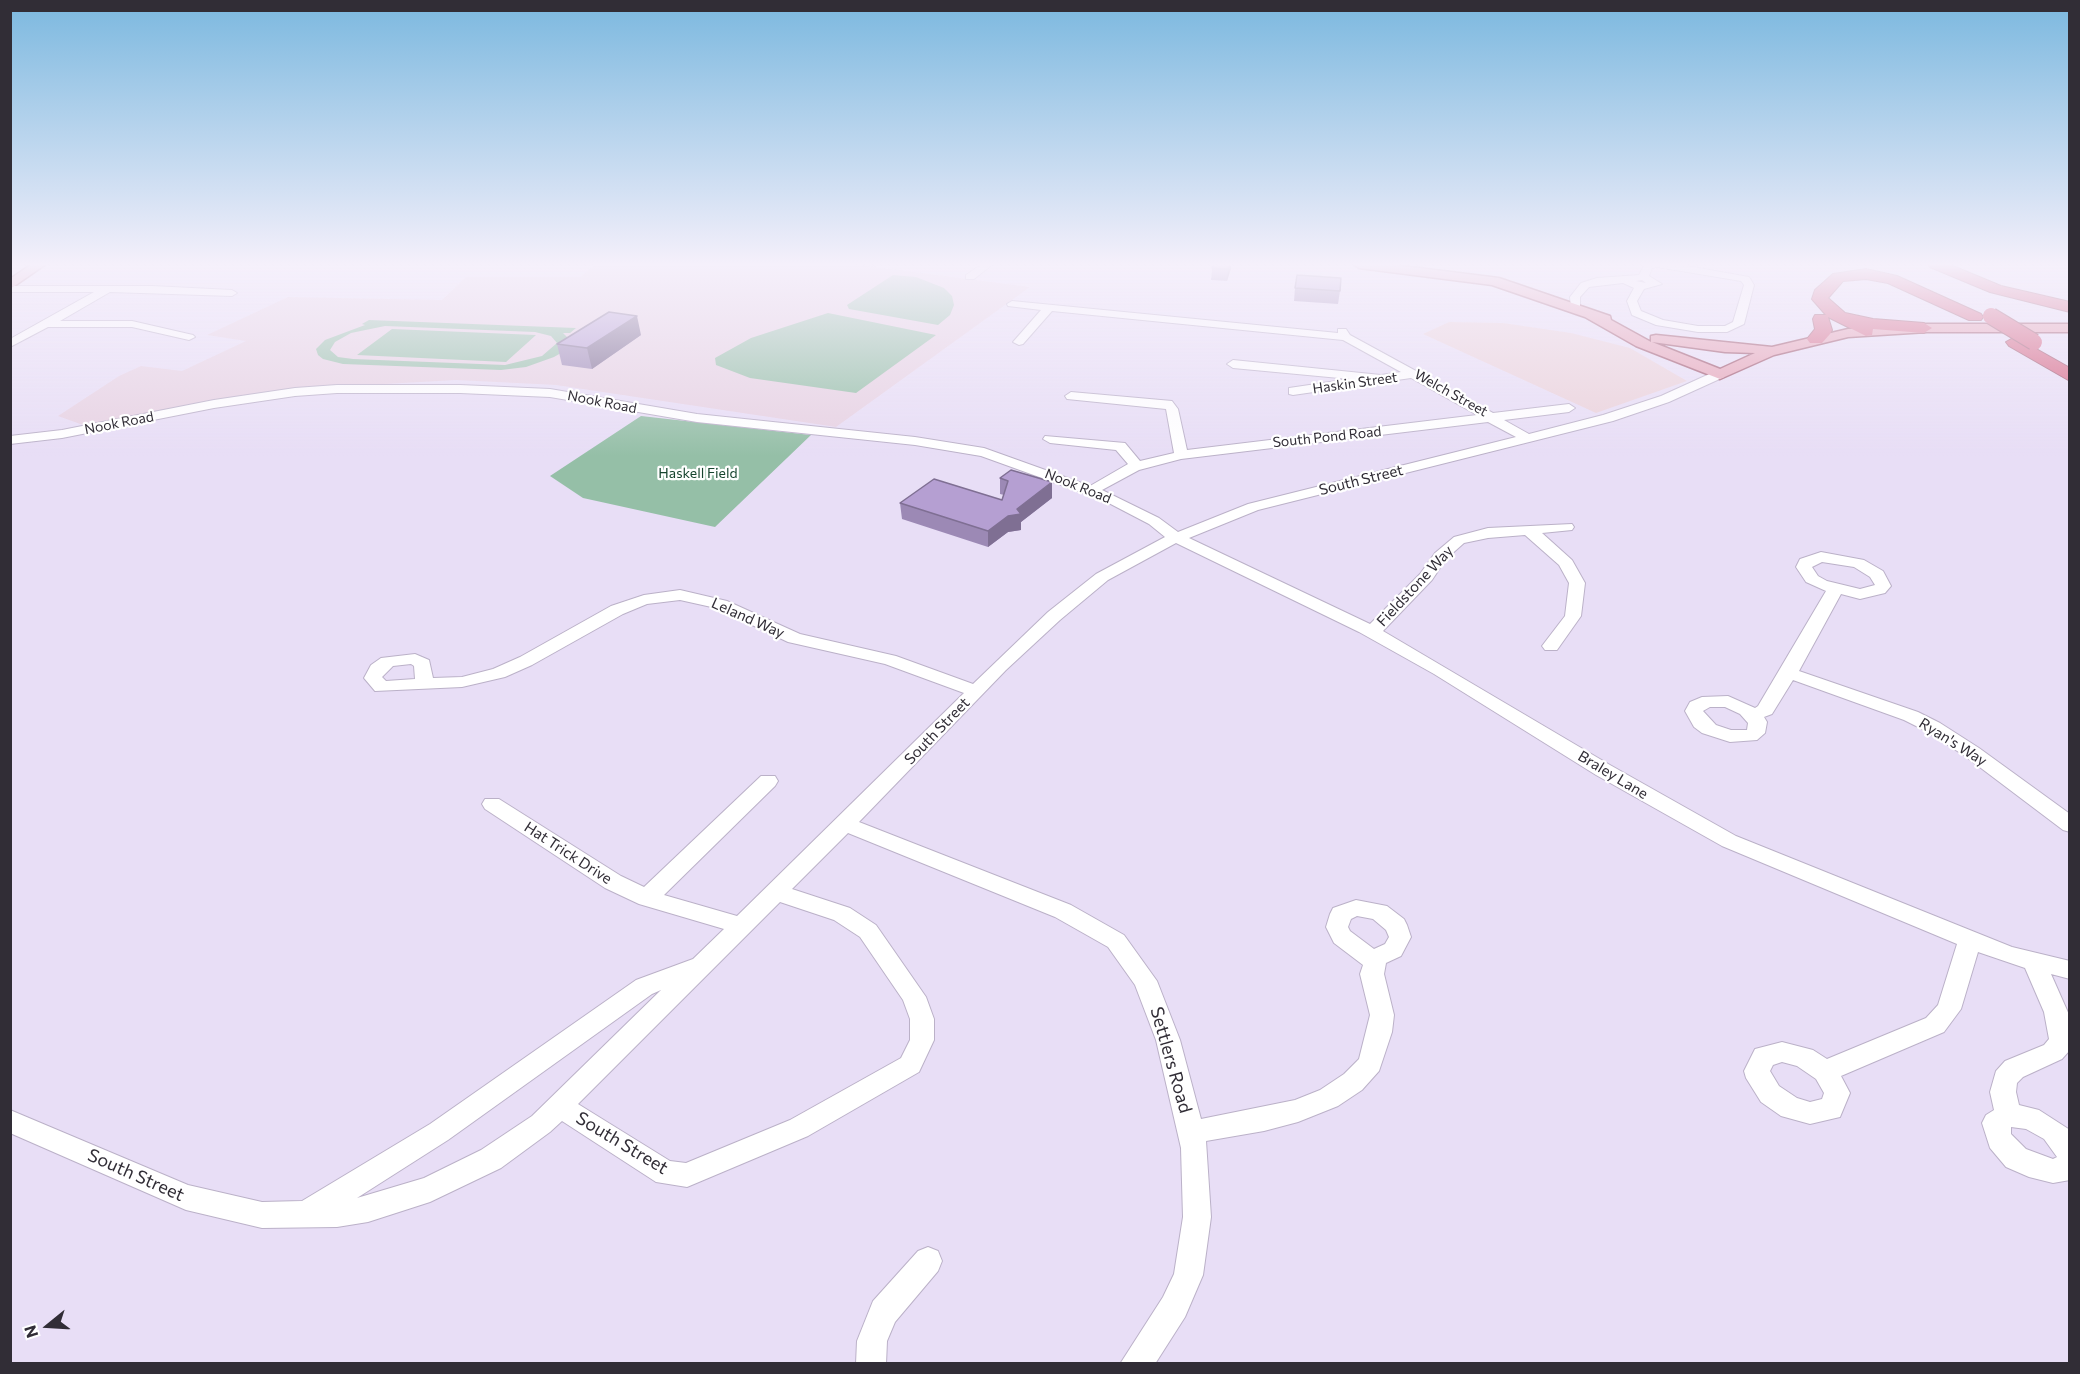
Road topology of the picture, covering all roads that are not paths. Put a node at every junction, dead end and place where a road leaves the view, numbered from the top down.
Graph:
1 (39, 328) edge
2 (159, 328) edge
3 (1031, 328) edge
4 (1280, 328) edge
5 (1615, 328) edge
6 (1627, 328) edge
7 (1696, 328) edge
8 (1722, 328) edge
9 (1825, 328) edge
10 (1859, 328) edge
11 (1922, 328) edge
12 (1997, 328) edge
13 (2006, 328) edge
14 (1866, 331) junction
15 (189, 337) dead end
16 (1656, 339) junction
17 (1816, 339) junction
18 (1019, 342) dead end
19 (10, 344) edge
20 (1777, 349) junction
21 (2067, 362) edge
22 (1233, 364) dead end
23 (1725, 371) junction
24 (1416, 374) junction
25 (2070, 376) edge
26 (1382, 379) junction
27 (1293, 391) dead end
28 (1071, 396) dead end
29 (1569, 408) dead end
30 (1494, 417) junction
31 (1050, 439) dead end
32 (1529, 439) junction
33 (10, 440) edge
34 (1181, 455) junction
35 (1137, 466) junction
36 (1092, 490) junction
37 (1567, 527) dead end
38 (1528, 530) junction
39 (1175, 537) junction
40 (1835, 590) dead end
41 (1372, 632) junction
42 (1551, 646) dead end
43 (1790, 673) junction
44 (424, 684) dead end
45 (975, 691) junction
46 (1754, 716) dead end
47 (768, 781) dead end
48 (492, 804) dead end
49 (844, 824) junction
50 (2070, 825) edge
51 (775, 892) junction
52 (647, 898) junction
53 (742, 926) junction
54 (1970, 940) junction
55 (1375, 961) dead end
56 (703, 965) junction
57 (2051, 966) edge
58 (2070, 979) edge
59 (1825, 1071) dead end
60 (560, 1106) junction
61 (2008, 1115) junction
62 (10, 1121) edge
63 (1191, 1132) junction
64 (2070, 1155) edge
65 (2070, 1161) edge
66 (302, 1217) junction
67 (928, 1261) dead end
68 (872, 1364) edge
69 (1135, 1364) edge

1 - 19 street
2 - 15 street
3 - 18 street
4 - 24 street, Welch Street
5 - 23 main road
6 - 16 main road
7 - 8 street
9 - 17 highway
10 - 14 highway
11 - 14 main road, South Street
12 - 25 highway
13 - 21 highway, bridge
14 - 17 main road, South Street
16 - 20 main road
16 - 23 main road
17 - 20 main road, South Street
20 - 23 main road, South Street
22 - 26 street
23 - 32 street, South Street
24 - 26 street, Haskin Street
24 - 30 street, Welch Street
26 - 27 street, Haskin Street
28 - 34 street
29 - 30 street, South Pond Road
30 - 32 street, Welch Street
30 - 34 street, South Pond Road
31 - 35 street
32 - 39 street, South Street
33 - 36 street, Nook Road
34 - 35 street, South Pond Road
35 - 36 street, South Pond Road
36 - 39 street, Nook Road
37 - 38 street, Fieldstone Way
38 - 41 street, Fieldstone Way
38 - 42 street
39 - 41 street, Braley Lane
39 - 45 street, South Street
40 - 43 street
41 - 54 street, Braley Lane
43 - 46 street
43 - 50 street, Ryan's Way
44 - 45 street, Leland Way
45 - 49 street, South Street
47 - 52 street
48 - 52 street, Hat Trick Drive
49 - 51 street, South Street
49 - 63 street, Settlers Road
51 - 53 street, South Street
51 - 60 street, South Street
52 - 53 street, Hat Trick Drive
53 - 56 street, South Street
54 - 57 street, Braley Lane
54 - 59 street
55 - 63 street
56 - 60 street, South Street
56 - 66 street, South Street
57 - 58 street, Braley Lane
57 - 61 street
60 - 66 street, South Street
61 - 64 street
61 - 65 street
62 - 66 street, South Street
63 - 69 street, Settlers Road
67 - 68 street

